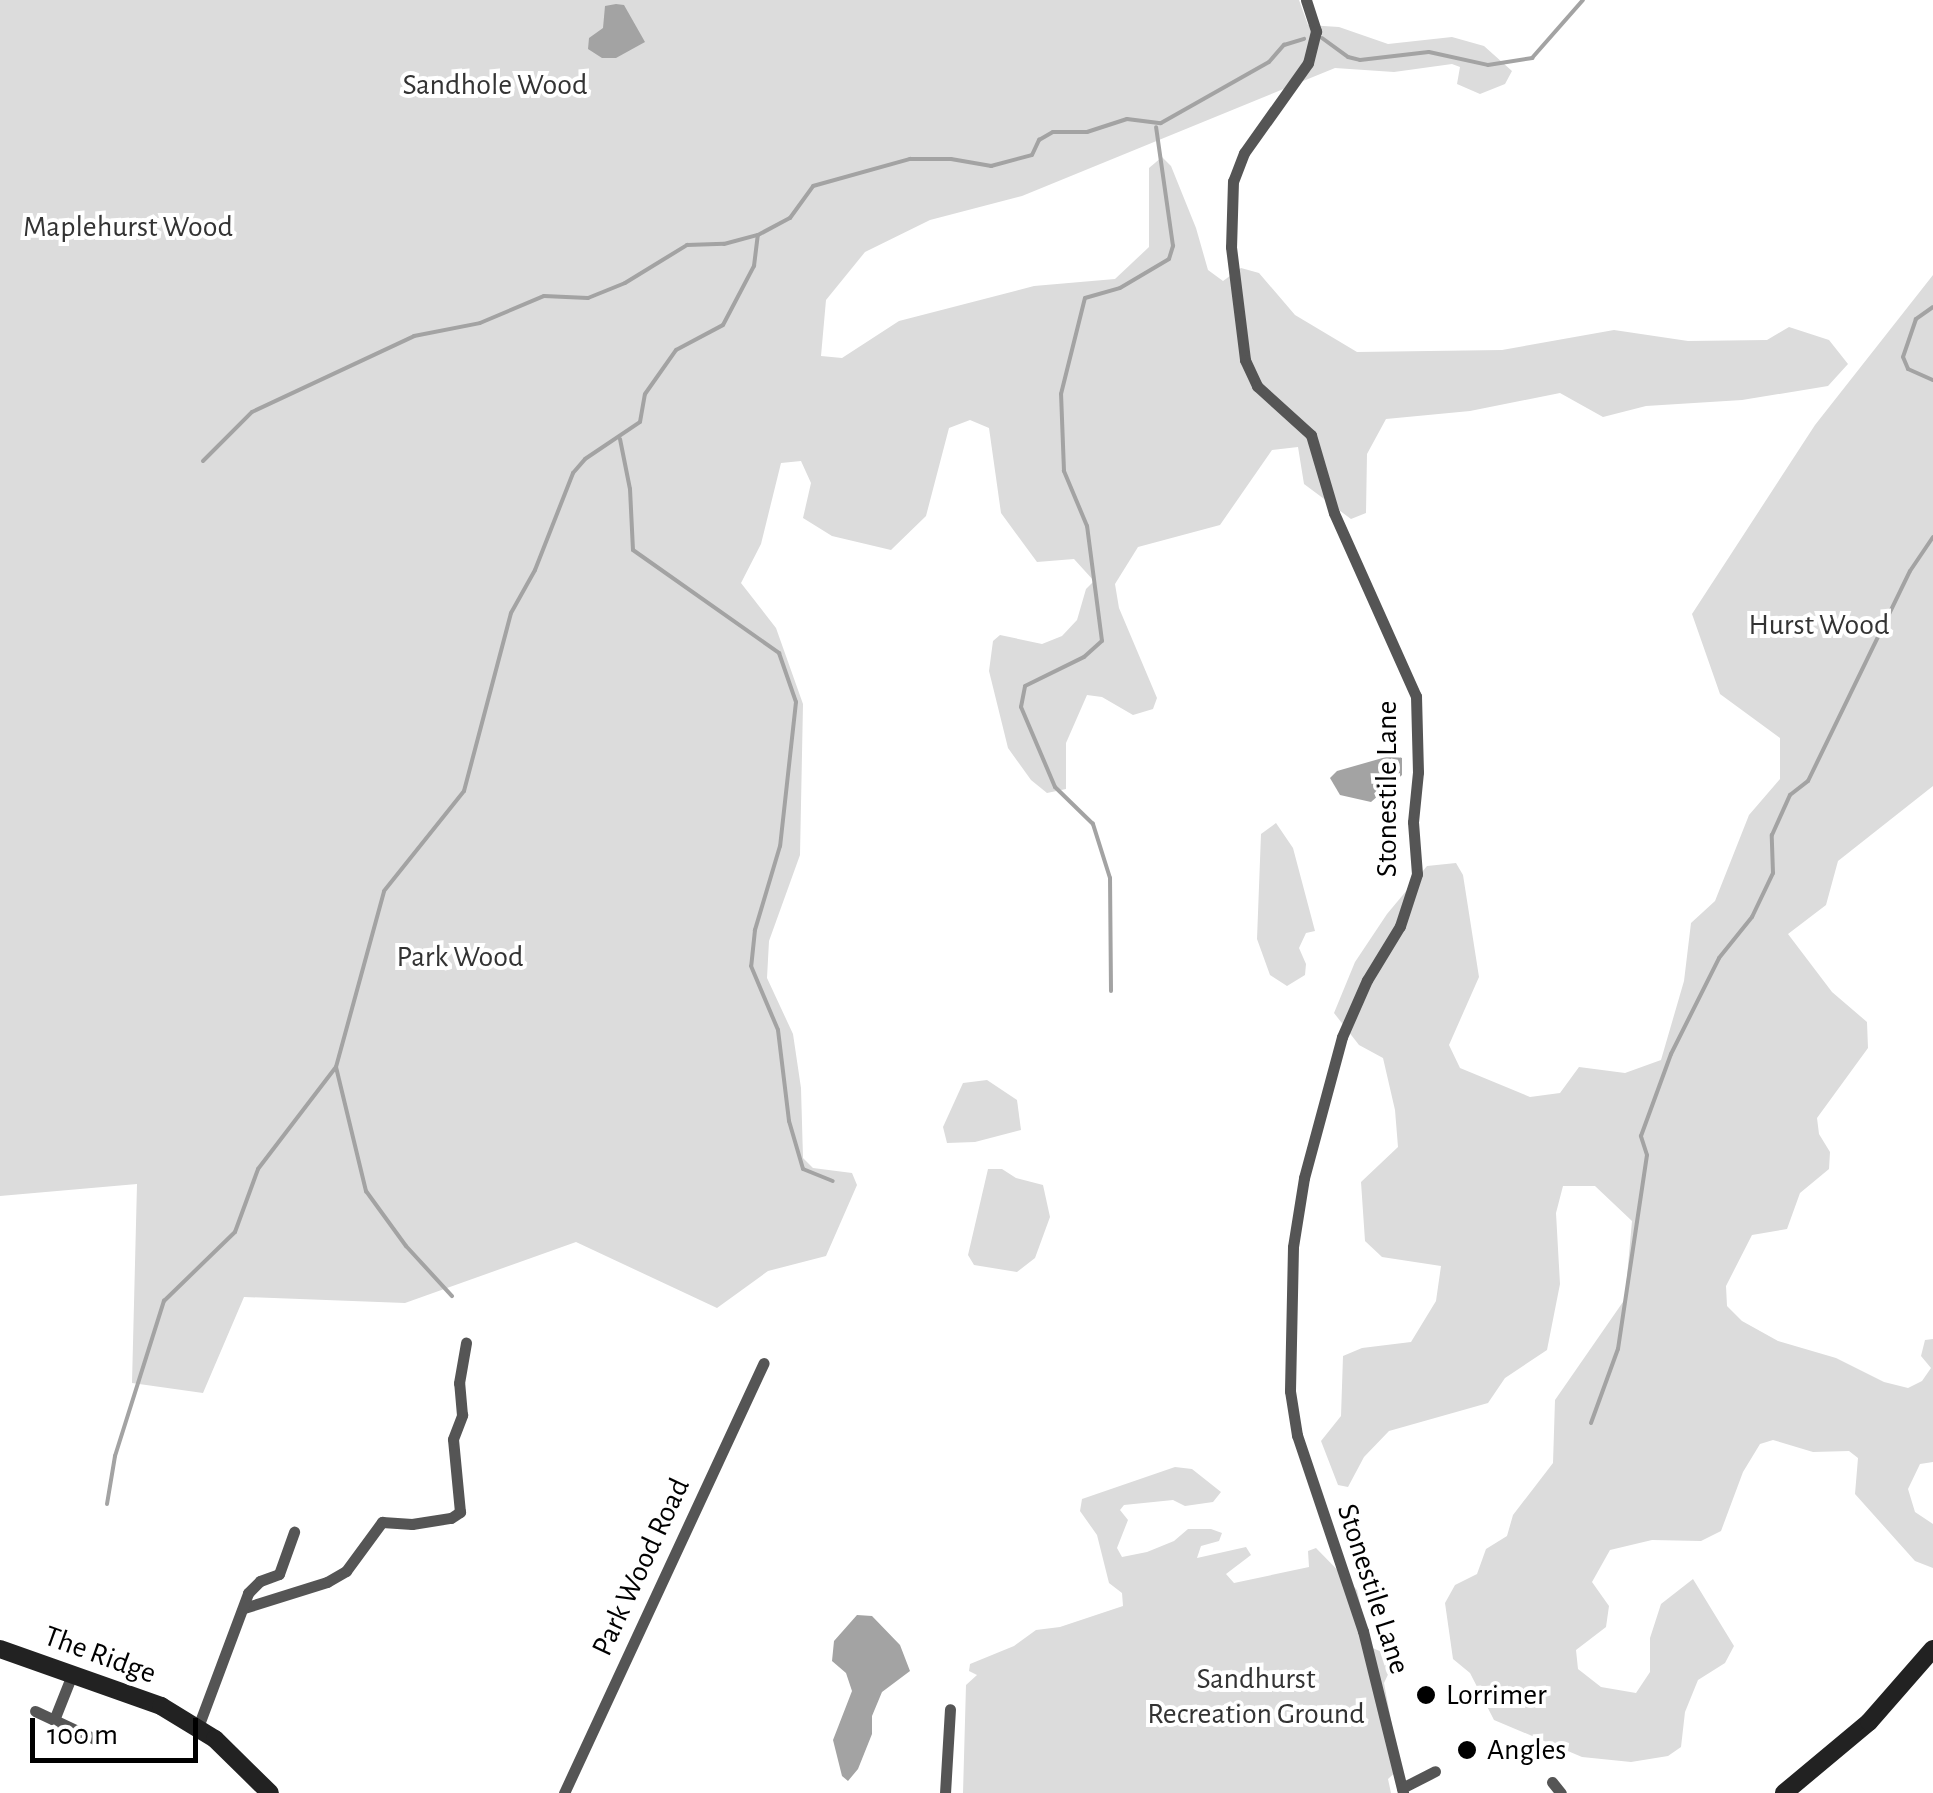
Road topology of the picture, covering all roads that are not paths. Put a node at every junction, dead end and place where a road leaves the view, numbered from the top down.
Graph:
1 (1306, 0) edge
2 (466, 1343) dead end
3 (764, 1363) dead end
4 (294, 1532) dead end
5 (244, 1608) junction
6 (0, 1649) edge
7 (1933, 1649) edge
8 (73, 1672) junction
9 (950, 1709) dead end
10 (35, 1711) dead end
11 (54, 1720) junction
12 (198, 1728) junction
13 (102, 1742) dead end
14 (1436, 1771) dead end
15 (1552, 1782) dead end
16 (1403, 1790) edge
17 (270, 1793) edge
18 (564, 1793) edge
19 (945, 1793) edge
20 (1561, 1793) edge
21 (1784, 1793) edge

1 - 16 street, Stonestile Lane
2 - 5 street
3 - 18 street, Park Wood Road
4 - 5 street
5 - 12 street
6 - 8 main road, The Ridge
7 - 21 main road
8 - 11 street
8 - 12 main road, The Ridge
9 - 19 street
10 - 11 street
11 - 13 street
12 - 17 main road, The Ridge
14 - 16 street
15 - 20 street

